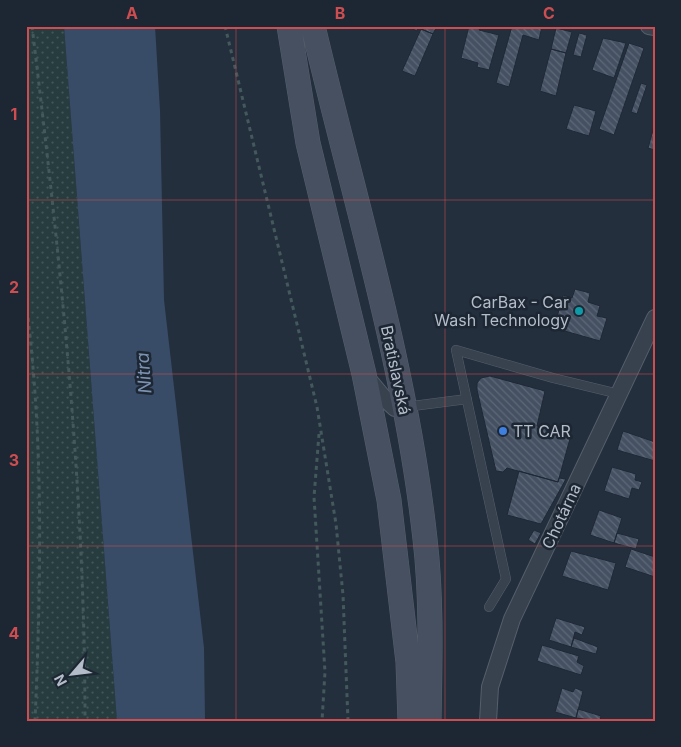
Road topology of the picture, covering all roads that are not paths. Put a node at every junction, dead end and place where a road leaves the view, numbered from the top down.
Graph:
1 (289, 26) edge
2 (313, 26) edge
3 (649, 26) edge
4 (655, 27) edge
5 (655, 318) edge
6 (364, 374) junction
7 (619, 394) junction
8 (467, 399) junction
9 (404, 407) junction
10 (489, 607) dead end
11 (410, 721) edge
12 (429, 721) edge
13 (488, 721) edge

1 - 6 main road, Bratislavská
2 - 9 main road, Bratislavská
3 - 4 street
5 - 7 street, Chotárna
6 - 9 street
6 - 11 main road, Bratislavská
7 - 8 lane
7 - 13 street, Chotárna
8 - 9 lane
8 - 10 lane
9 - 12 main road, Bratislavská

